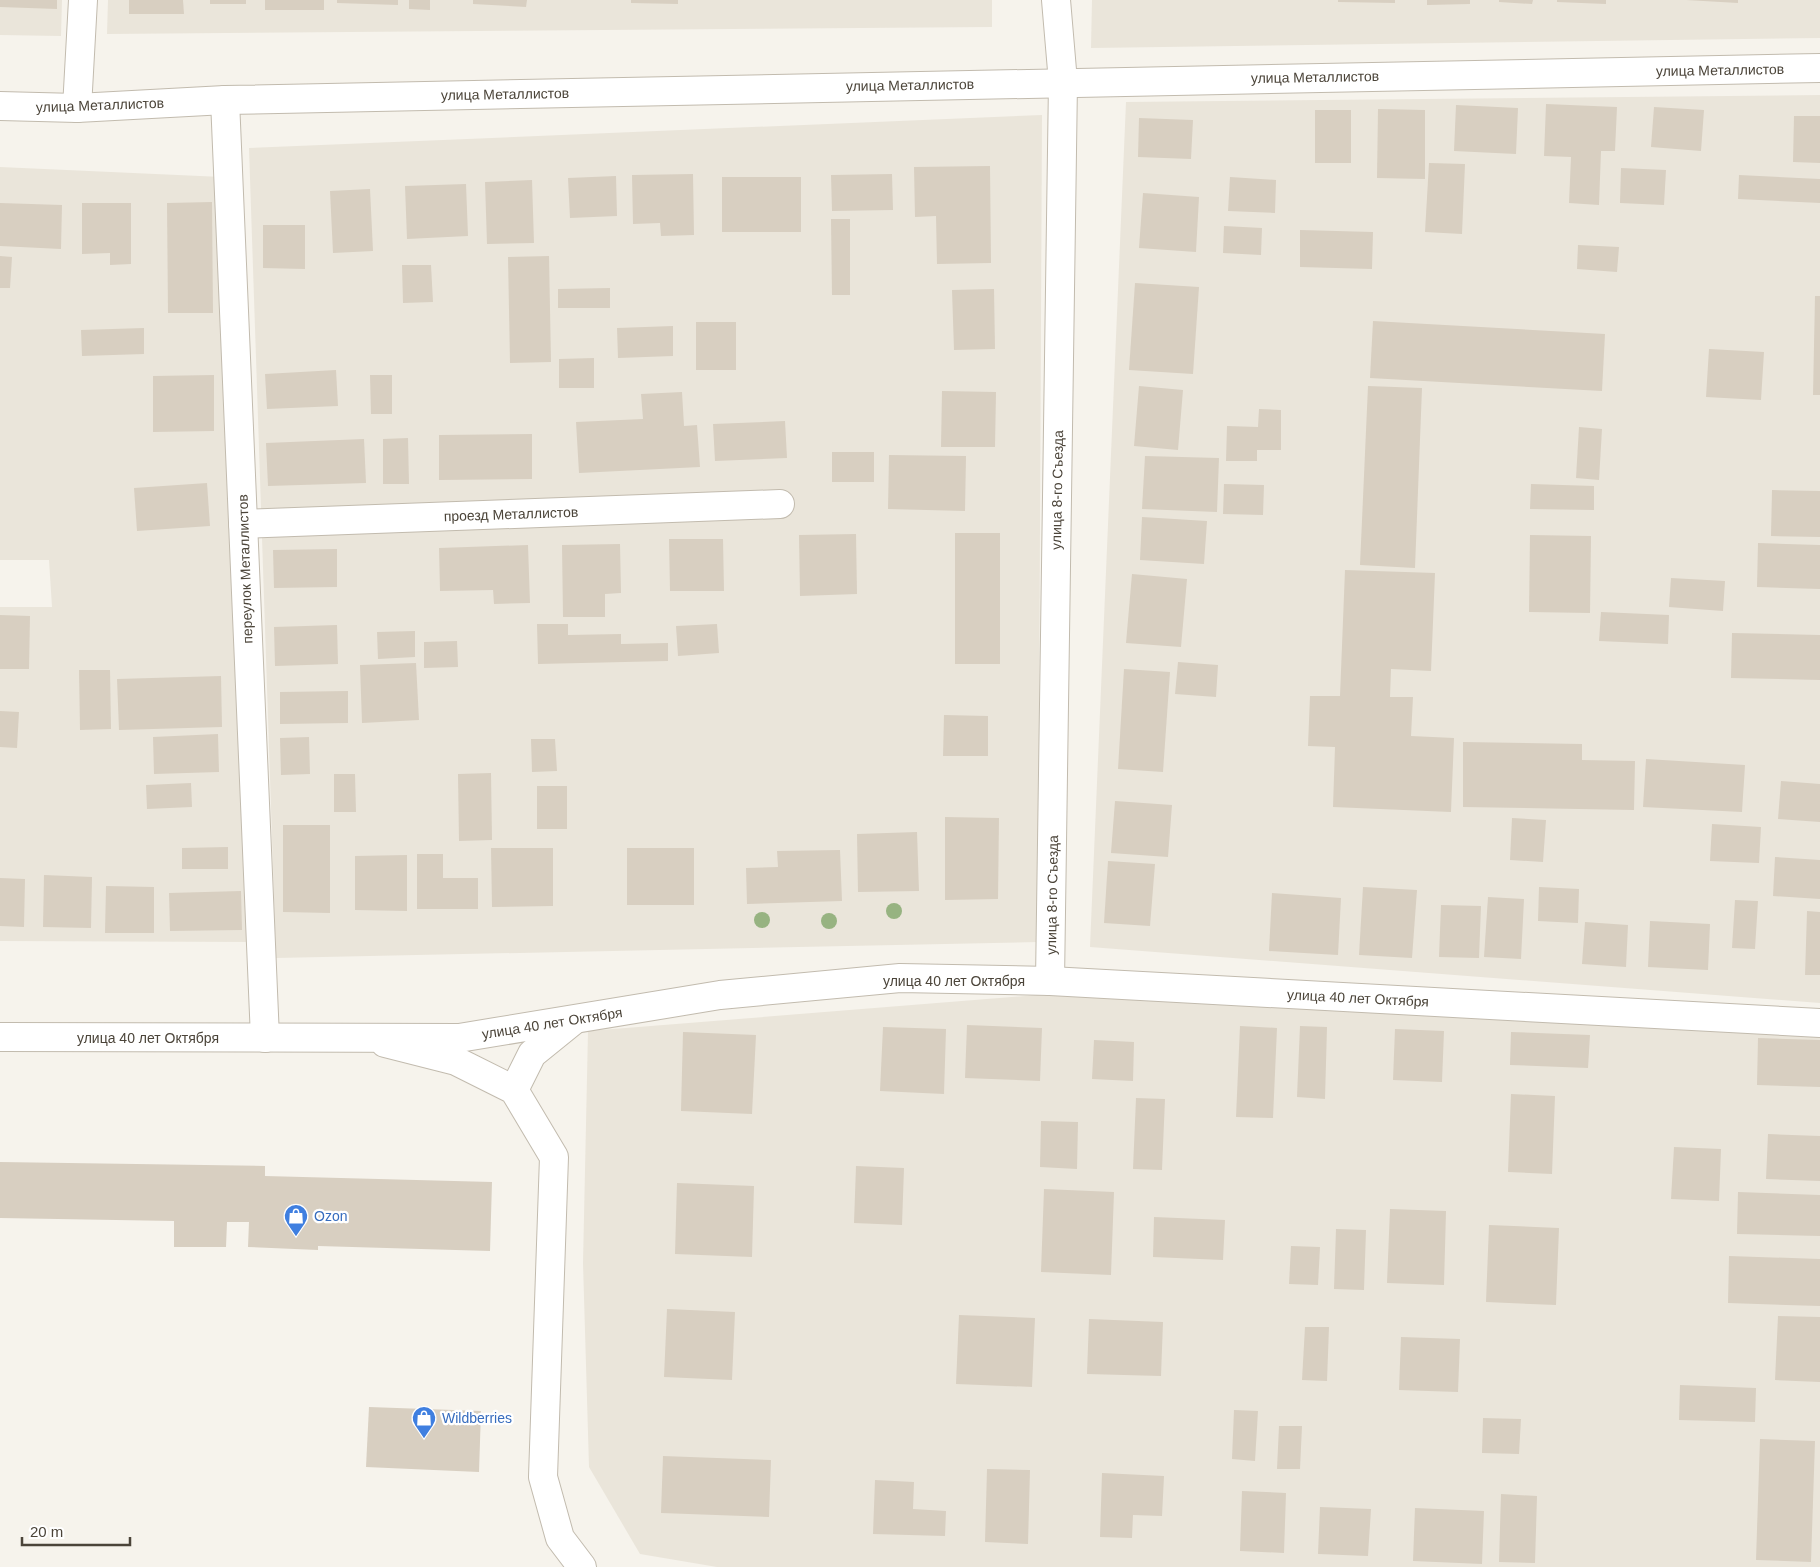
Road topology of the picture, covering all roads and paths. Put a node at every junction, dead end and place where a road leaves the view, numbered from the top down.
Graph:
1 (83, 0) edge
2 (1056, 0) edge
3 (1820, 68) edge
4 (1063, 82) junction
5 (225, 100) junction
6 (0, 106) edge
7 (77, 108) junction
8 (780, 504) dead end
9 (243, 524) junction
10 (1050, 981) junction
11 (574, 1020) junction
12 (1820, 1023) edge
13 (364, 1037) junction
14 (0, 1038) edge
15 (265, 1038) junction
16 (514, 1090) junction
17 (582, 1567) edge

1 - 7 street
2 - 4 street, улица 8-го Съезда
3 - 4 street, улица Металлистов
4 - 5 street, улица Металлистов
4 - 10 street, улица 8-го Съезда
5 - 7 street, улица Металлистов
5 - 9 street, переулок Металлистов
6 - 7 street, улица Металлистов
8 - 9 street, проезд Металлистов
9 - 15 street, переулок Металлистов
10 - 11 street, улица 40 лет Октября
10 - 12 street, улица 40 лет Октября
11 - 13 street, улица 40 лет Октября
11 - 16 street
13 - 15 street, улица 40 лет Октября
13 - 16 street
14 - 15 street, улица 40 лет Октября
16 - 17 street

